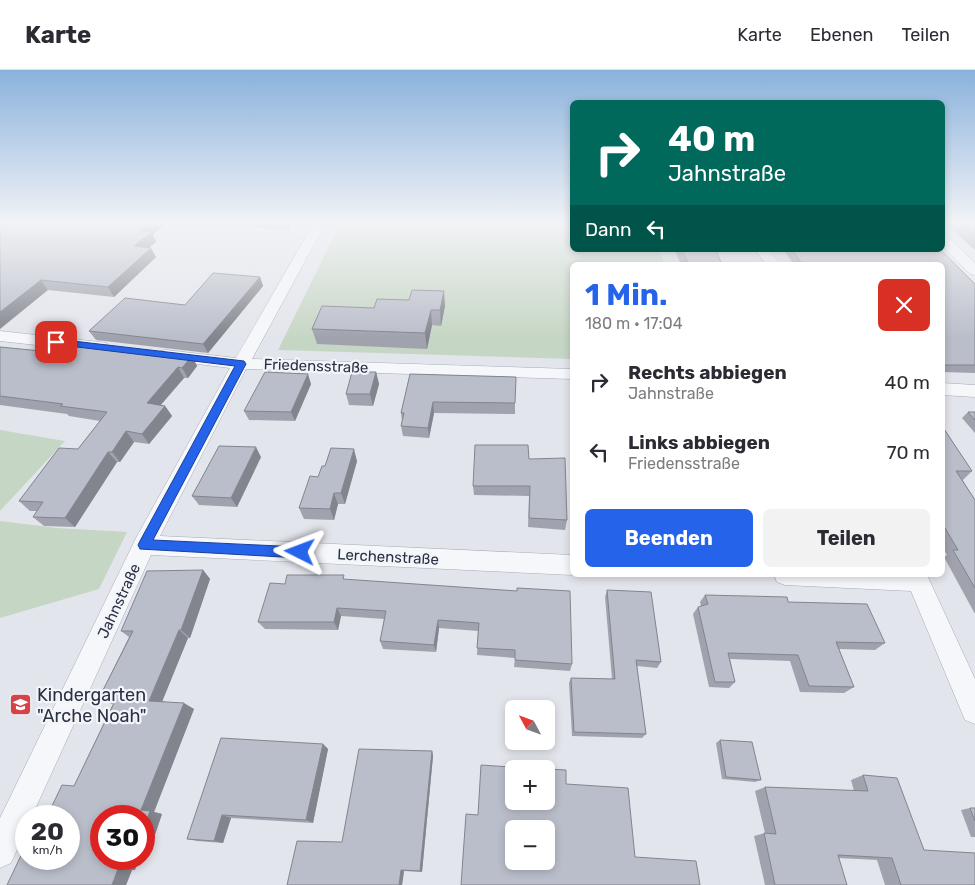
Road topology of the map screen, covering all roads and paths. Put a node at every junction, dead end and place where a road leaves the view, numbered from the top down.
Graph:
1 (295, 262) edge
2 (966, 262) edge
3 (975, 271) edge
4 (0, 336) edge
5 (116, 349) edge
6 (154, 354) edge
7 (241, 364) junction
8 (570, 374) edge
9 (945, 389) edge
10 (975, 391) edge
11 (144, 545) junction
12 (570, 565) edge
13 (873, 577) edge
14 (917, 578) edge
15 (975, 710) edge
16 (0, 852) edge

1 - 7 street, Jahnstraße
2 - 3 street
4 - 5 street
6 - 7 street, Friedensstraße
7 - 8 street, Friedensstraße
7 - 11 street, Jahnstraße
9 - 10 street
11 - 12 street, Lerchenstraße
11 - 16 street, Jahnstraße
13 - 14 street
14 - 15 street

